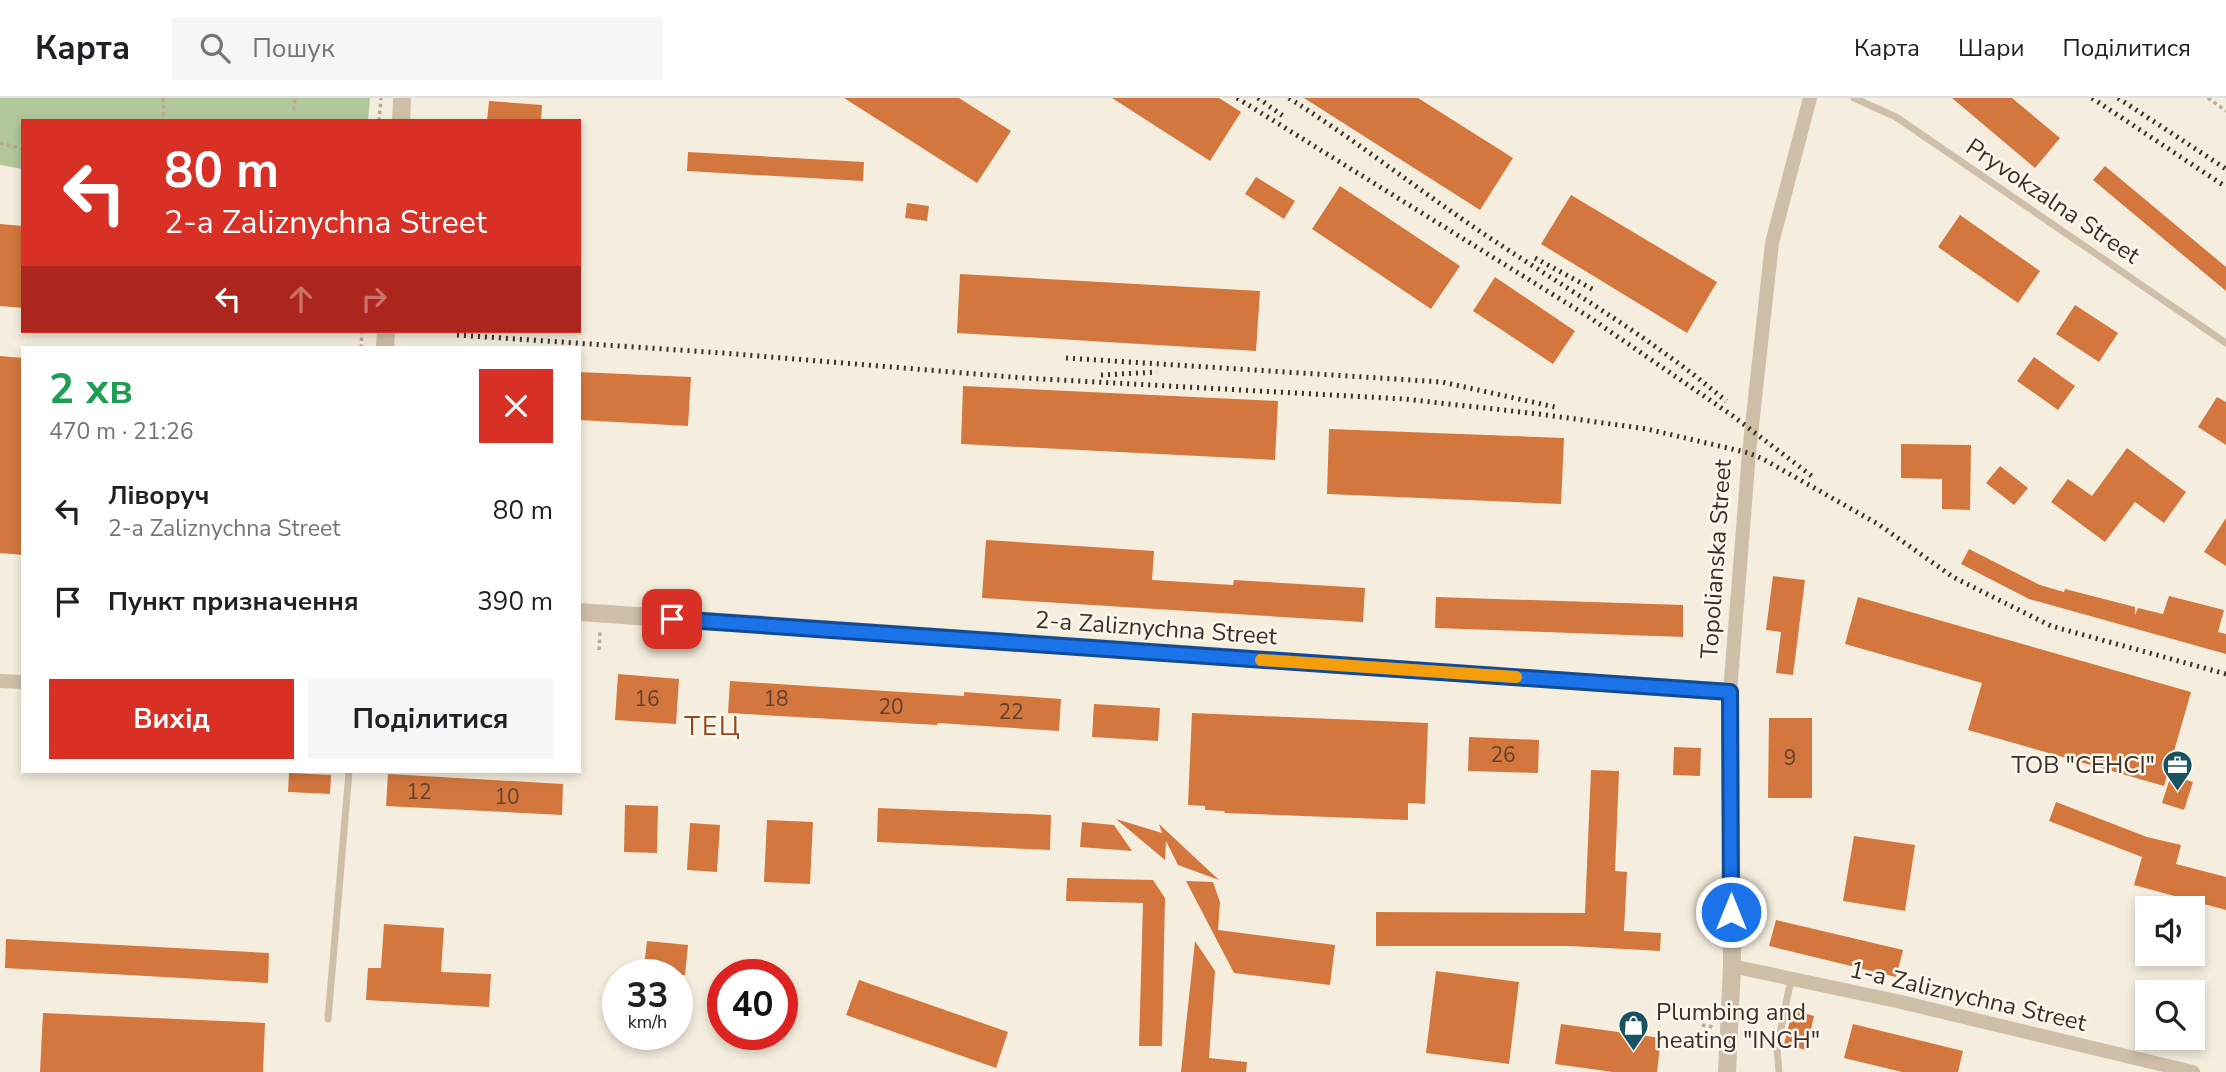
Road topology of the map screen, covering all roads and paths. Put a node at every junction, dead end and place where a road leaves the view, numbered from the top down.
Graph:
1 (163, 98) edge
2 (295, 98) edge
3 (381, 98) edge
4 (402, 98) edge
5 (1810, 98) edge
6 (1854, 98) edge
7 (2208, 98) edge
8 (294, 110) dead end
9 (2226, 111) edge
10 (164, 119) edge
11 (379, 119) edge
12 (401, 119) edge
13 (0, 143) edge
14 (21, 148) edge
15 (2226, 342) edge
16 (581, 612) edge
17 (0, 681) edge
18 (21, 682) edge
19 (1730, 692) junction
20 (349, 773) edge
21 (1732, 967) junction
22 (1791, 979) junction
23 (328, 1019) dead end
24 (1727, 1072) edge
25 (1779, 1072) edge
26 (2193, 1072) edge

1 - 10 path
2 - 8 path
3 - 11 path
4 - 12 street
5 - 19 street, Topolianska Street
6 - 15 lane, Pryvokzalna Street
7 - 9 path
13 - 14 path
16 - 19 street, 2-a Zaliznychna Street
17 - 18 street
19 - 21 street, Topolianska Street
20 - 23 lane
21 - 22 street, 1-a Zaliznychna Street
21 - 24 street, Topolianska Street
22 - 25 lane
22 - 26 street, 1-a Zaliznychna Street

